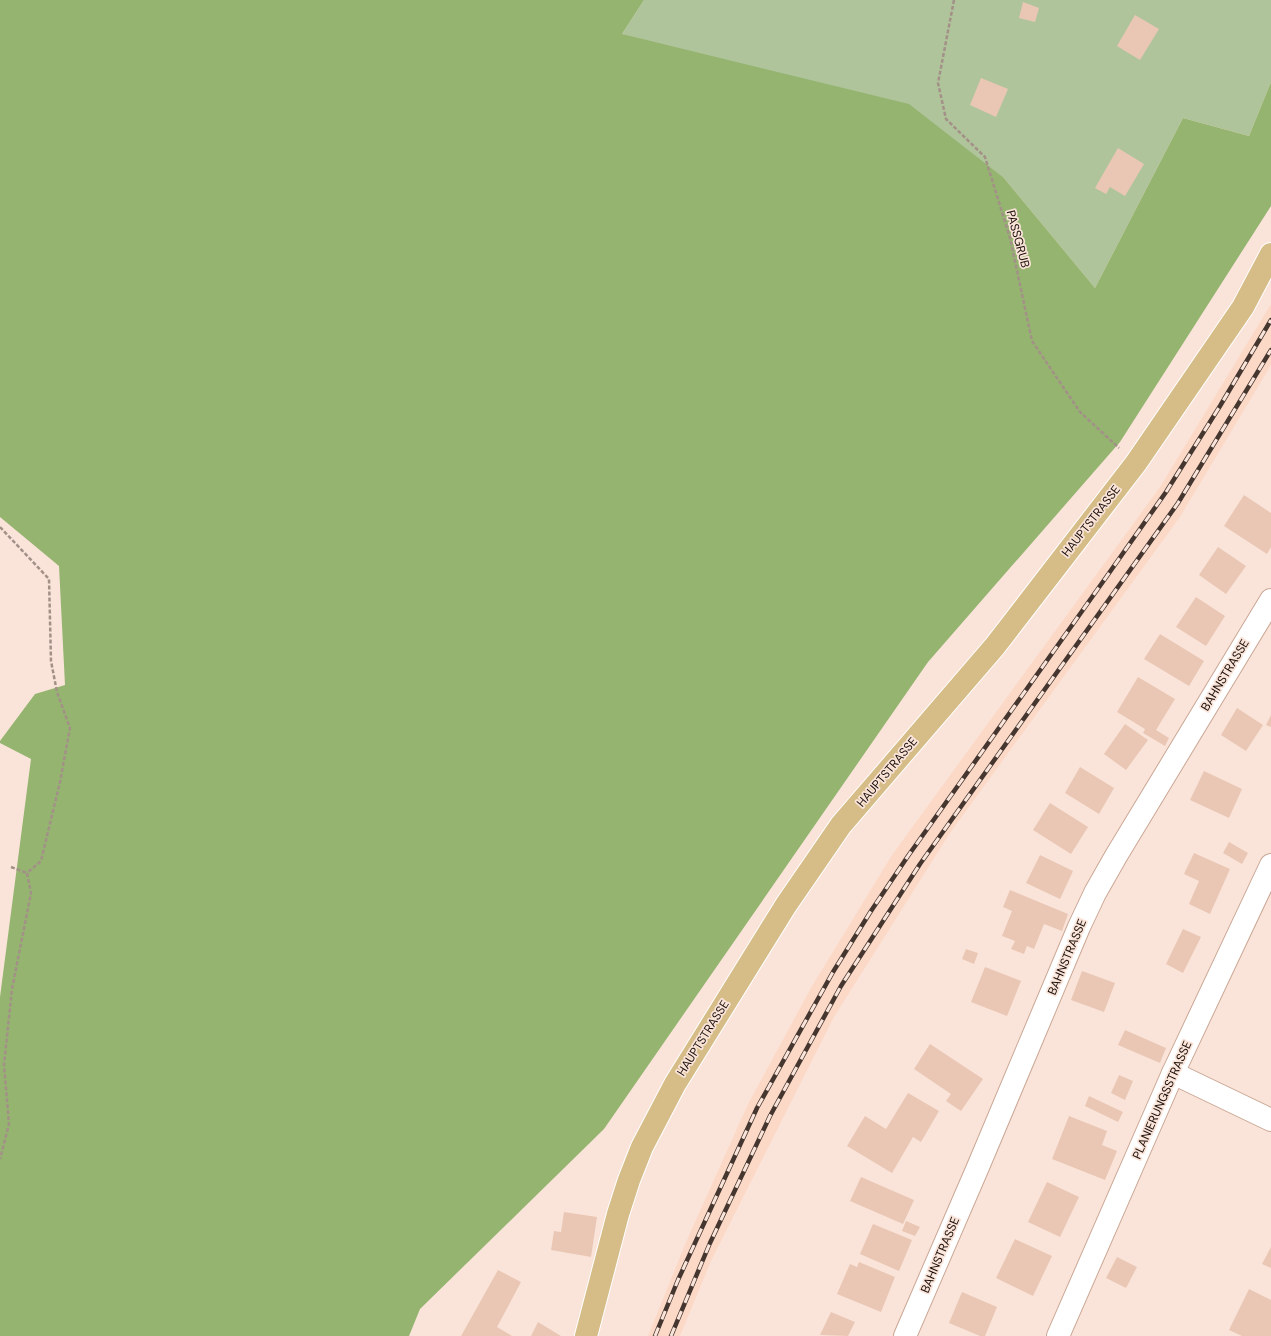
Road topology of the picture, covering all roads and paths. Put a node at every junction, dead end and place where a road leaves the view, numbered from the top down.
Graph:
1 (954, 0) edge
2 (1271, 254) edge
3 (1136, 463) junction
4 (0, 527) edge
5 (1271, 600) edge
6 (1271, 865) edge
7 (11, 867) dead end
8 (27, 873) junction
9 (1174, 1073) junction
10 (1271, 1120) edge
11 (0, 1158) edge
12 (586, 1336) edge
13 (905, 1336) edge
14 (1058, 1336) edge

1 - 3 path, PASSGRUB
2 - 3 main road, HAUPTSTRASSE
3 - 12 main road, HAUPTSTRASSE
4 - 8 path
5 - 13 street, BAHNSTRASSE
6 - 9 street, PLANIERUNGSSTRASSE
7 - 8 path
8 - 11 path
9 - 10 street
9 - 14 street, PLANIERUNGSSTRASSE

